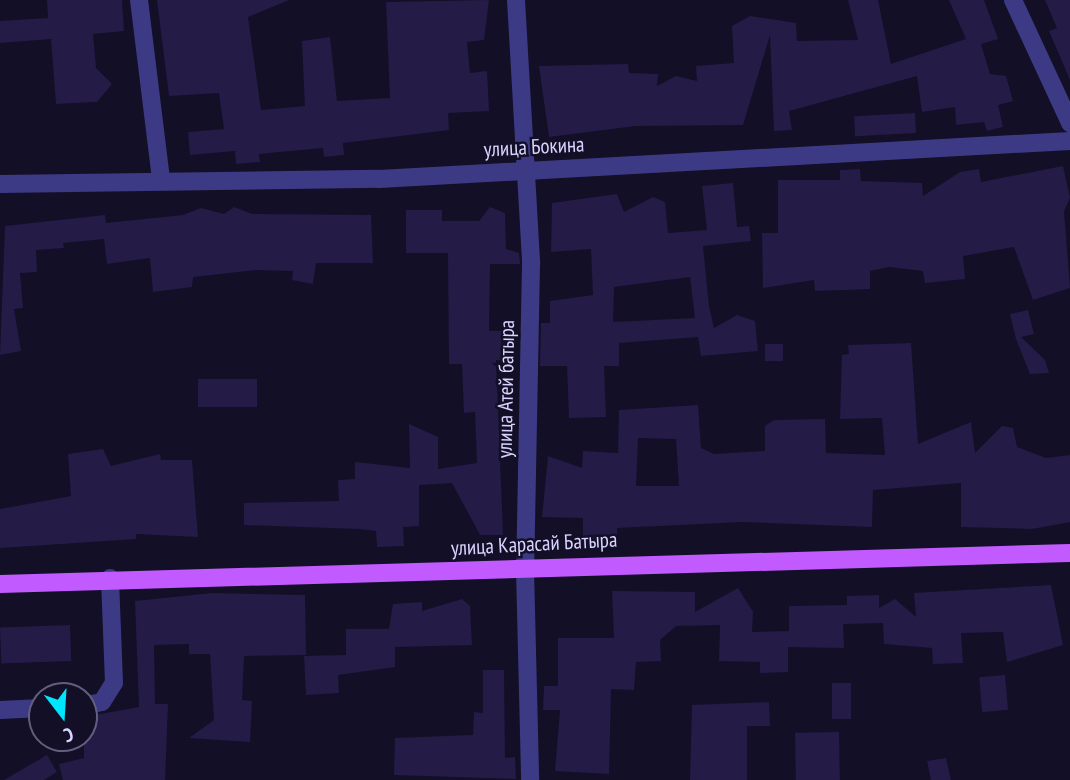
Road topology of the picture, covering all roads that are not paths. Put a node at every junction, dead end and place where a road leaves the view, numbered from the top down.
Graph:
1 (139, 0) edge
2 (516, 0) edge
3 (1013, 0) edge
4 (1070, 123) edge
5 (1070, 141) edge
6 (529, 170) junction
7 (160, 178) junction
8 (0, 184) edge
9 (1070, 552) edge
10 (525, 569) junction
11 (110, 578) junction
12 (0, 584) edge
13 (98, 703) edge
14 (28, 709) edge
15 (0, 710) edge
16 (530, 780) edge

1 - 7 street
2 - 6 street, улица Атей батыра
3 - 4 street
5 - 6 street, улица Бокина
6 - 7 street, улица Бокина
6 - 10 street, улица Атей батыра
7 - 8 street, улица Бокина
9 - 10 main road, улица Карасай Батыра
10 - 11 main road, улица Карасай Батыра
10 - 16 street, улица Атей батыра
11 - 12 main road, улица Карасай Батыра
11 - 13 street
14 - 15 street

